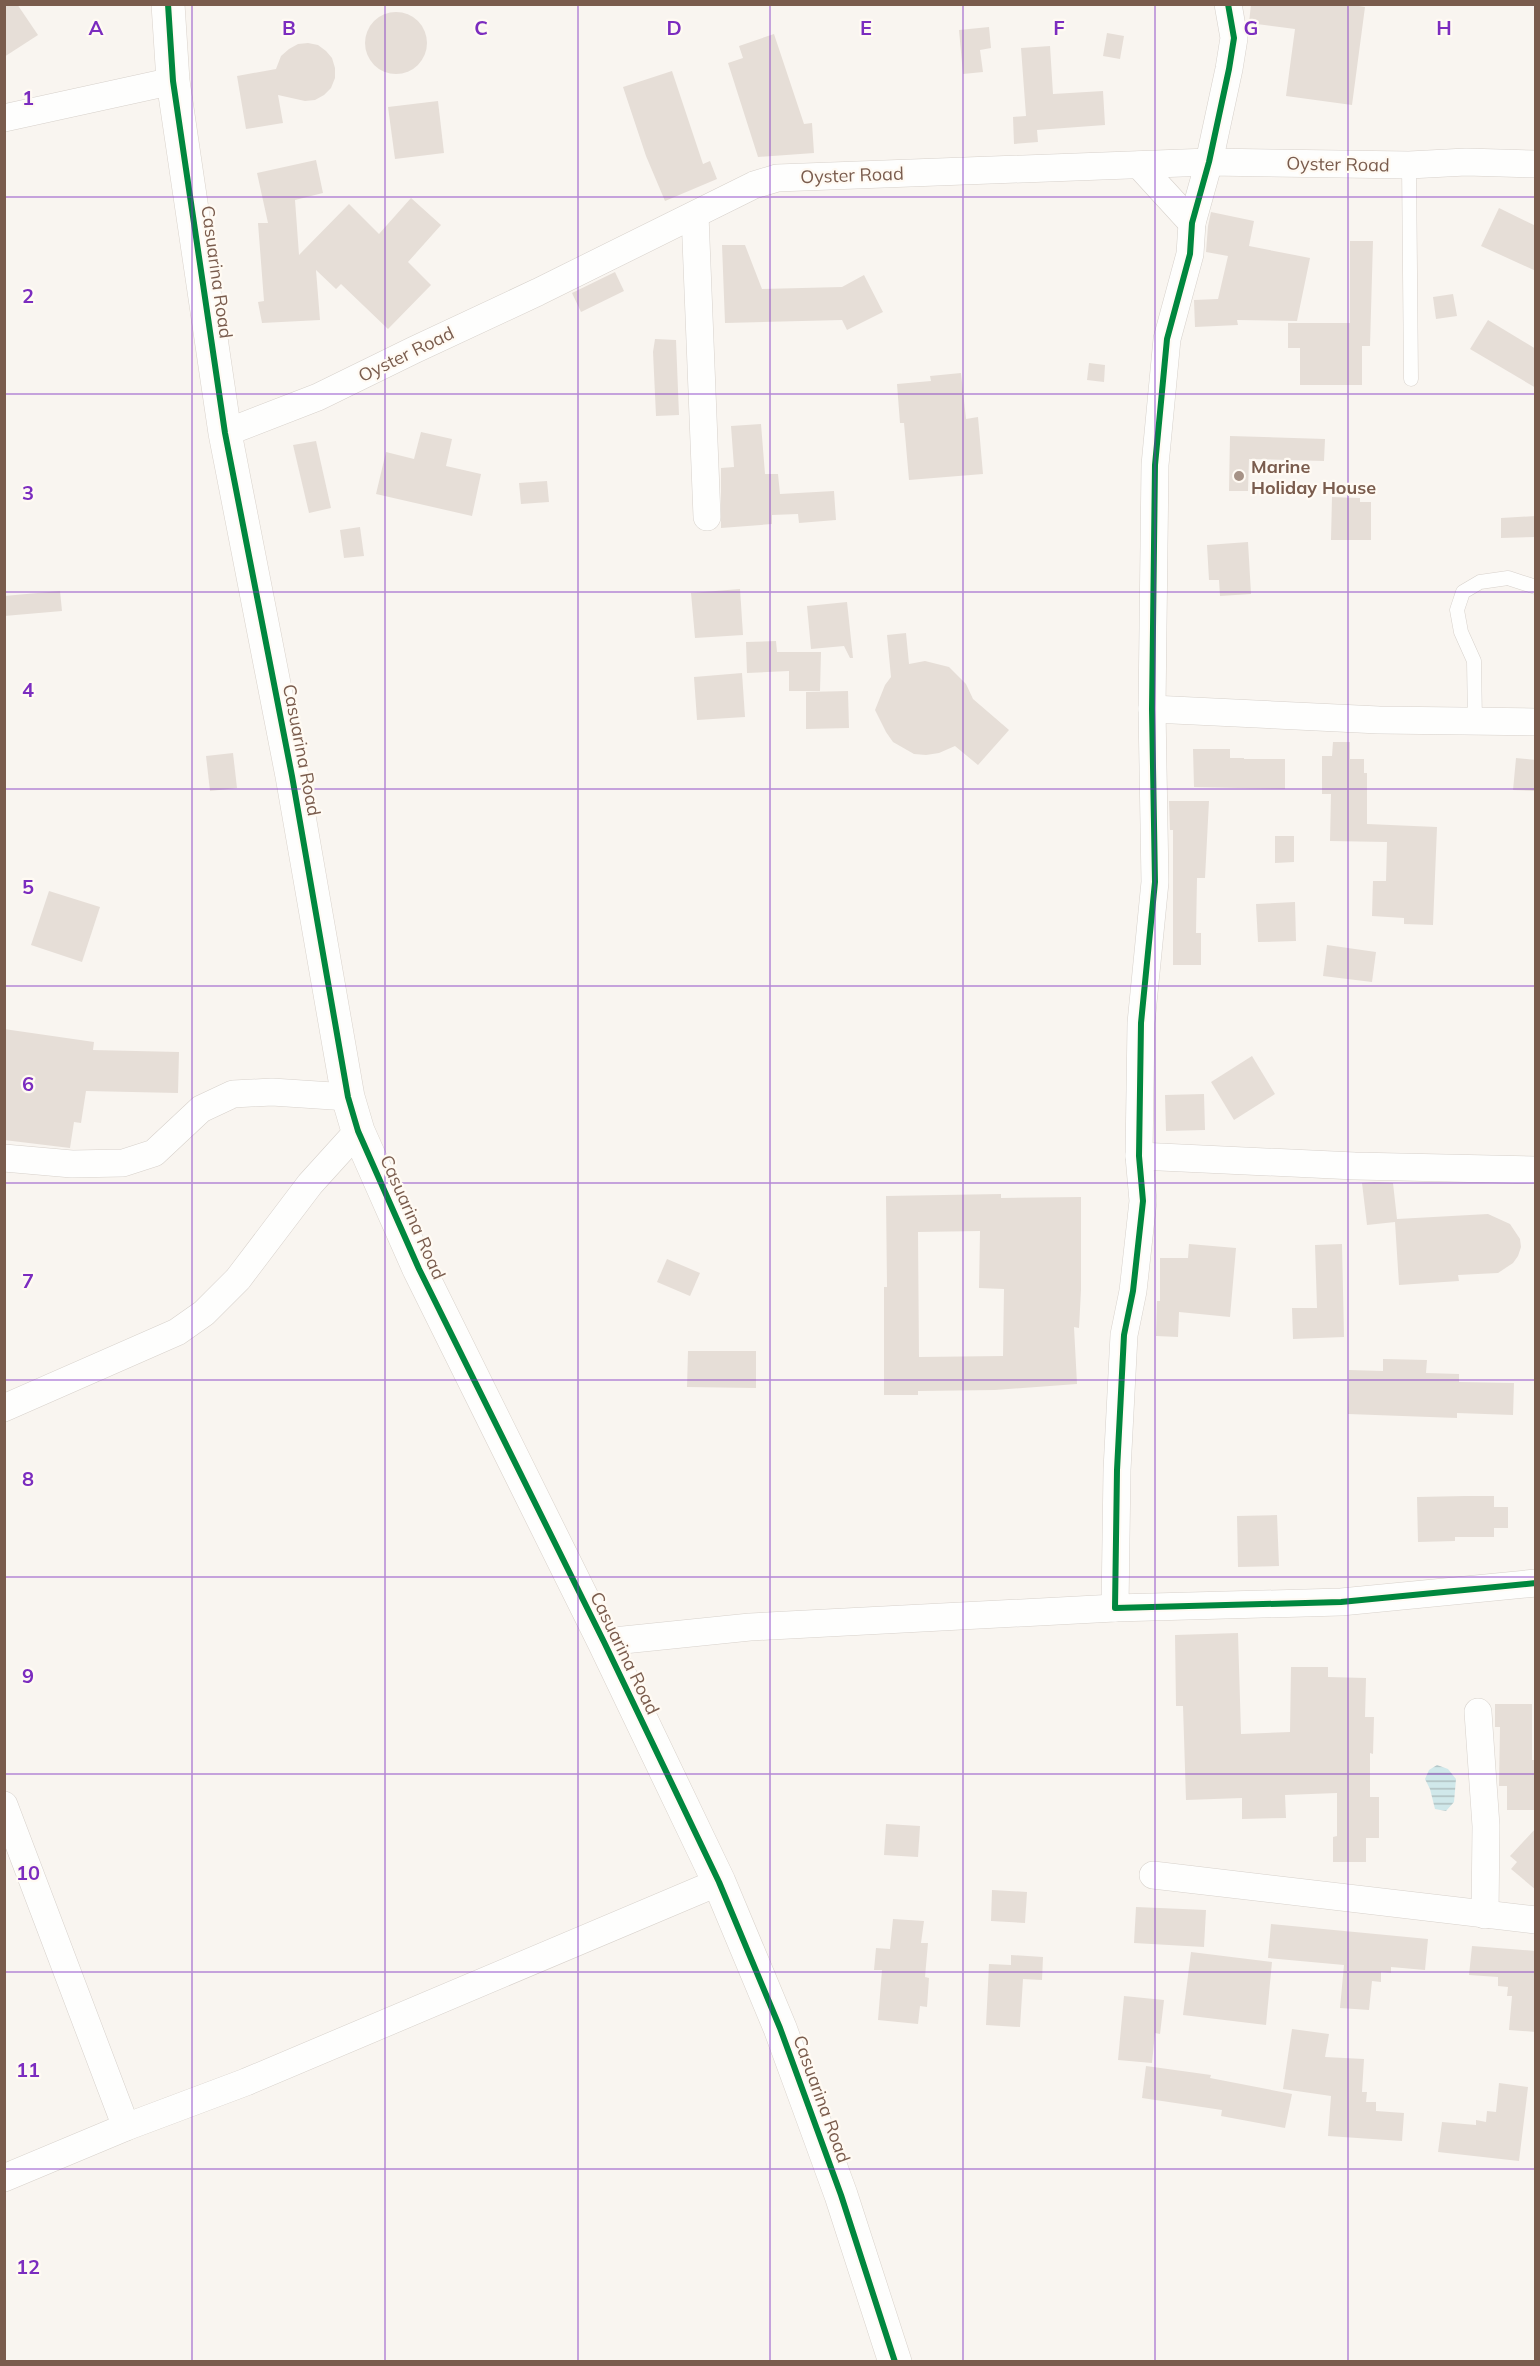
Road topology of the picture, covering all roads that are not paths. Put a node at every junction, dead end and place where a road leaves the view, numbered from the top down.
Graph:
1 (168, 4) edge
2 (1228, 4) edge
3 (173, 81) junction
4 (4, 118) edge
5 (1209, 162) junction
6 (1536, 164) edge
7 (1139, 165) junction
8 (1409, 165) junction
9 (695, 216) junction
10 (1192, 223) junction
11 (1411, 379) dead end
12 (225, 433) junction
13 (707, 518) dead end
14 (1536, 586) edge
15 (1152, 709) junction
16 (1475, 721) junction
17 (1536, 722) edge
18 (348, 1097) junction
19 (358, 1131) junction
20 (1139, 1156) junction
21 (4, 1158) edge
22 (1536, 1170) edge
23 (4, 1408) edge
24 (1536, 1583) edge
25 (1115, 1608) junction
26 (604, 1642) junction
27 (1478, 1712) dead end
28 (4, 1805) edge
29 (1153, 1875) dead end
30 (719, 1882) junction
31 (1485, 1914) junction
32 (1536, 1920) edge
33 (126, 2127) junction
34 (4, 2178) edge
35 (895, 2361) edge

1 - 3 street, Casuarina Road
2 - 5 street
3 - 4 street
3 - 12 street, Casuarina Road
5 - 7 street, Oyster Road
5 - 8 street, Oyster Road
5 - 10 street
6 - 8 street, Oyster Road
7 - 9 street, Oyster Road
7 - 10 street
8 - 11 lane
9 - 12 street, Oyster Road
9 - 13 street
10 - 15 street
12 - 18 street, Casuarina Road
14 - 16 lane
15 - 16 street
15 - 20 street
16 - 17 street
18 - 19 street, Casuarina Road
18 - 21 street
19 - 23 street
19 - 26 street, Casuarina Road
20 - 22 street
20 - 25 street
24 - 25 street
25 - 26 street
26 - 30 street, Casuarina Road
27 - 31 street
28 - 33 street
29 - 31 street
30 - 33 street
30 - 35 street, Casuarina Road
31 - 32 street
33 - 34 street

